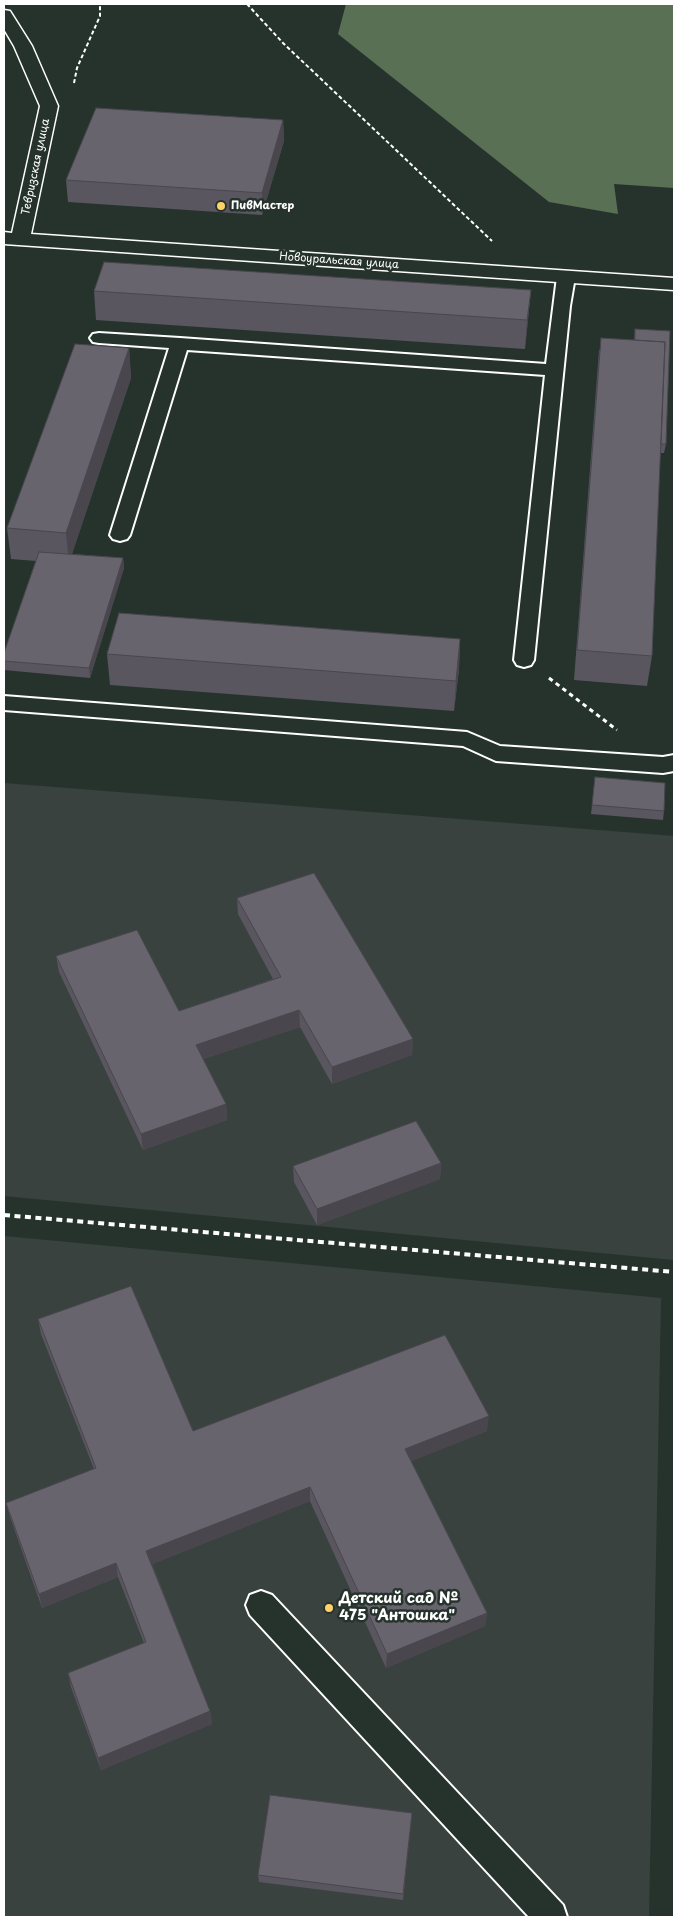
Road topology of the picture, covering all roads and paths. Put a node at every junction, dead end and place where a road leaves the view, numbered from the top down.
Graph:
1 (100, 4) edge
2 (247, 4) edge
3 (4, 15) edge
4 (49, 106) junction
5 (12, 239) edge
6 (527, 274) junction
7 (566, 277) junction
8 (674, 284) edge
9 (99, 338) dead end
10 (180, 343) junction
11 (554, 370) junction
12 (120, 534) dead end
13 (524, 660) joint
14 (4, 703) edge
15 (669, 764) edge
16 (4, 1215) edge
17 (674, 1272) edge
18 (261, 1605) dead end
19 (551, 1917) edge

1 - 4 path
2 - 6 path
3 - 4 street, Тевризская улица
4 - 5 street, Тевризская улица
5 - 6 street, Новоуральская улица
6 - 7 street, Новоуральская улица
7 - 8 street, Новоуральская улица
7 - 11 lane
9 - 10 lane
10 - 11 lane
10 - 12 lane
11 - 13 lane
13 - 15 path
14 - 15 lane
16 - 17 path
18 - 19 lane

